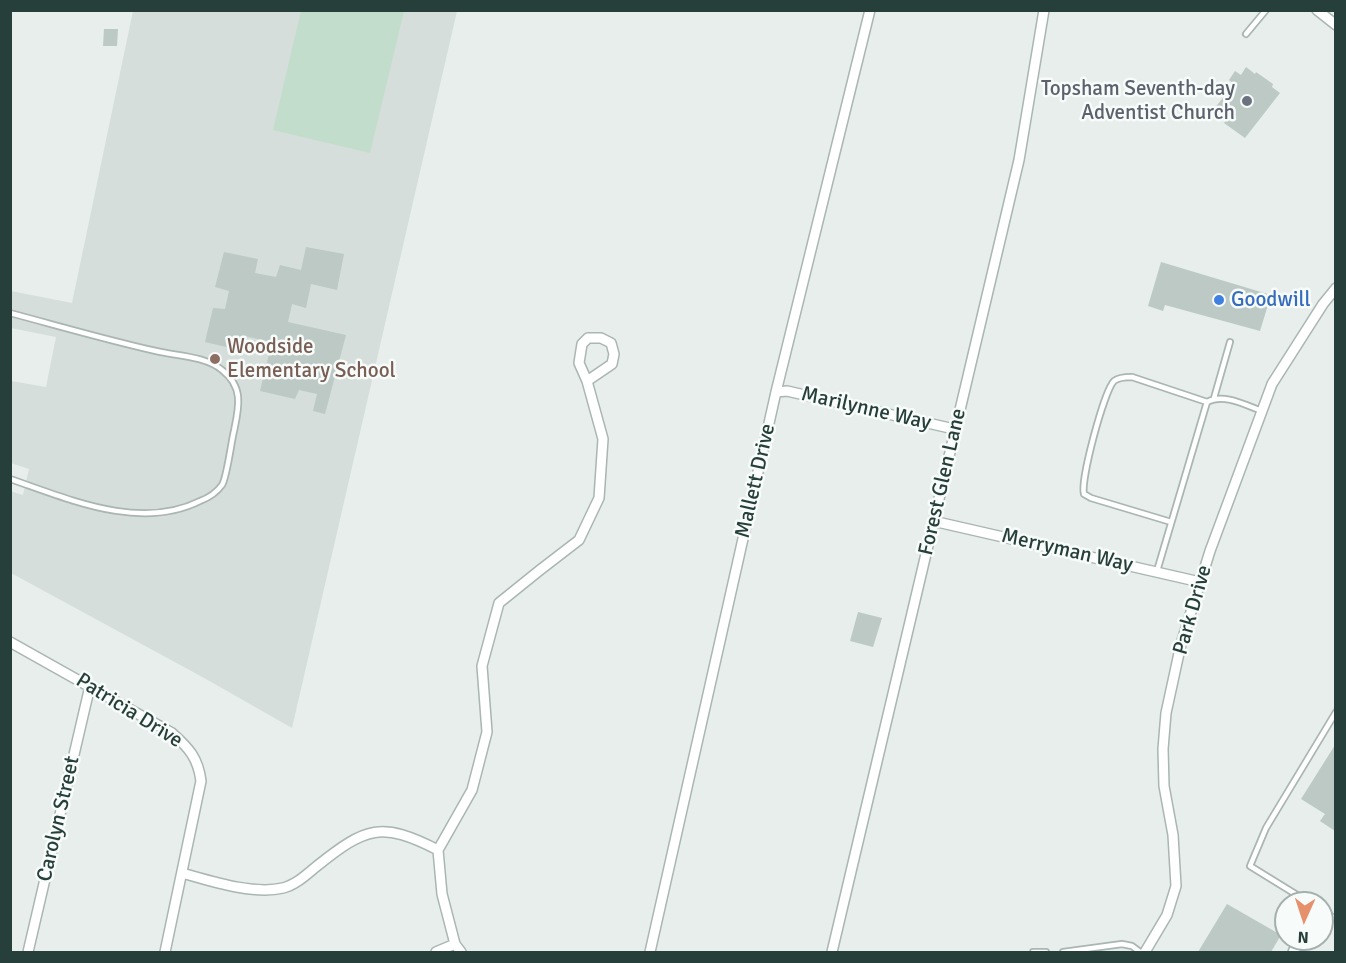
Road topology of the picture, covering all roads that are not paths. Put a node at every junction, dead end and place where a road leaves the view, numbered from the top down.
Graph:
1 (870, 10) edge
2 (1044, 10) edge
3 (1266, 10) edge
4 (1317, 10) edge
5 (1335, 25) edge
6 (1246, 34) dead end
7 (1335, 288) edge
8 (10, 313) edge
9 (1230, 342) dead end
10 (587, 381) junction
11 (777, 392) junction
12 (1214, 398) junction
13 (1207, 402) junction
14 (1262, 411) junction
15 (954, 429) junction
16 (10, 479) edge
17 (933, 521) junction
18 (1171, 522) junction
19 (1157, 571) junction
20 (1200, 582) junction
21 (10, 642) edge
22 (90, 686) junction
23 (1335, 712) edge
24 (438, 849) junction
25 (182, 873) junction
26 (1291, 891) edge
27 (455, 944) junction
28 (28, 952) edge
29 (165, 952) edge
30 (436, 952) edge
31 (461, 952) edge
32 (651, 952) edge
33 (832, 952) edge
34 (1033, 952) edge
35 (1046, 952) edge
36 (1063, 952) edge
37 (1140, 952) edge
38 (1145, 952) edge
39 (1291, 952) edge
40 (1298, 952) edge

1 - 11 street, Mallett Drive
2 - 15 street, Forest Glen Lane
3 - 6 lane
4 - 5 street
7 - 14 street, Park Drive
8 - 16 lane
9 - 12 lane
10 - 10 street
10 - 24 street
11 - 15 street, Marilynne Way
11 - 32 street, Mallett Drive
12 - 13 lane
12 - 14 lane
13 - 18 lane
13 - 18 lane
14 - 20 street, Park Drive
15 - 17 street, Forest Glen Lane
17 - 19 street, Merryman Way
17 - 33 street, Forest Glen Lane
18 - 19 lane
19 - 20 street, Merryman Way
20 - 38 street, Park Drive
21 - 22 street, Patricia Drive
22 - 25 street, Patricia Drive
22 - 28 street, Carolyn Street
23 - 26 lane
24 - 25 street
24 - 27 street
25 - 29 street, Patricia Drive
27 - 30 street
27 - 31 street
34 - 35 lane
36 - 37 lane
39 - 40 lane

